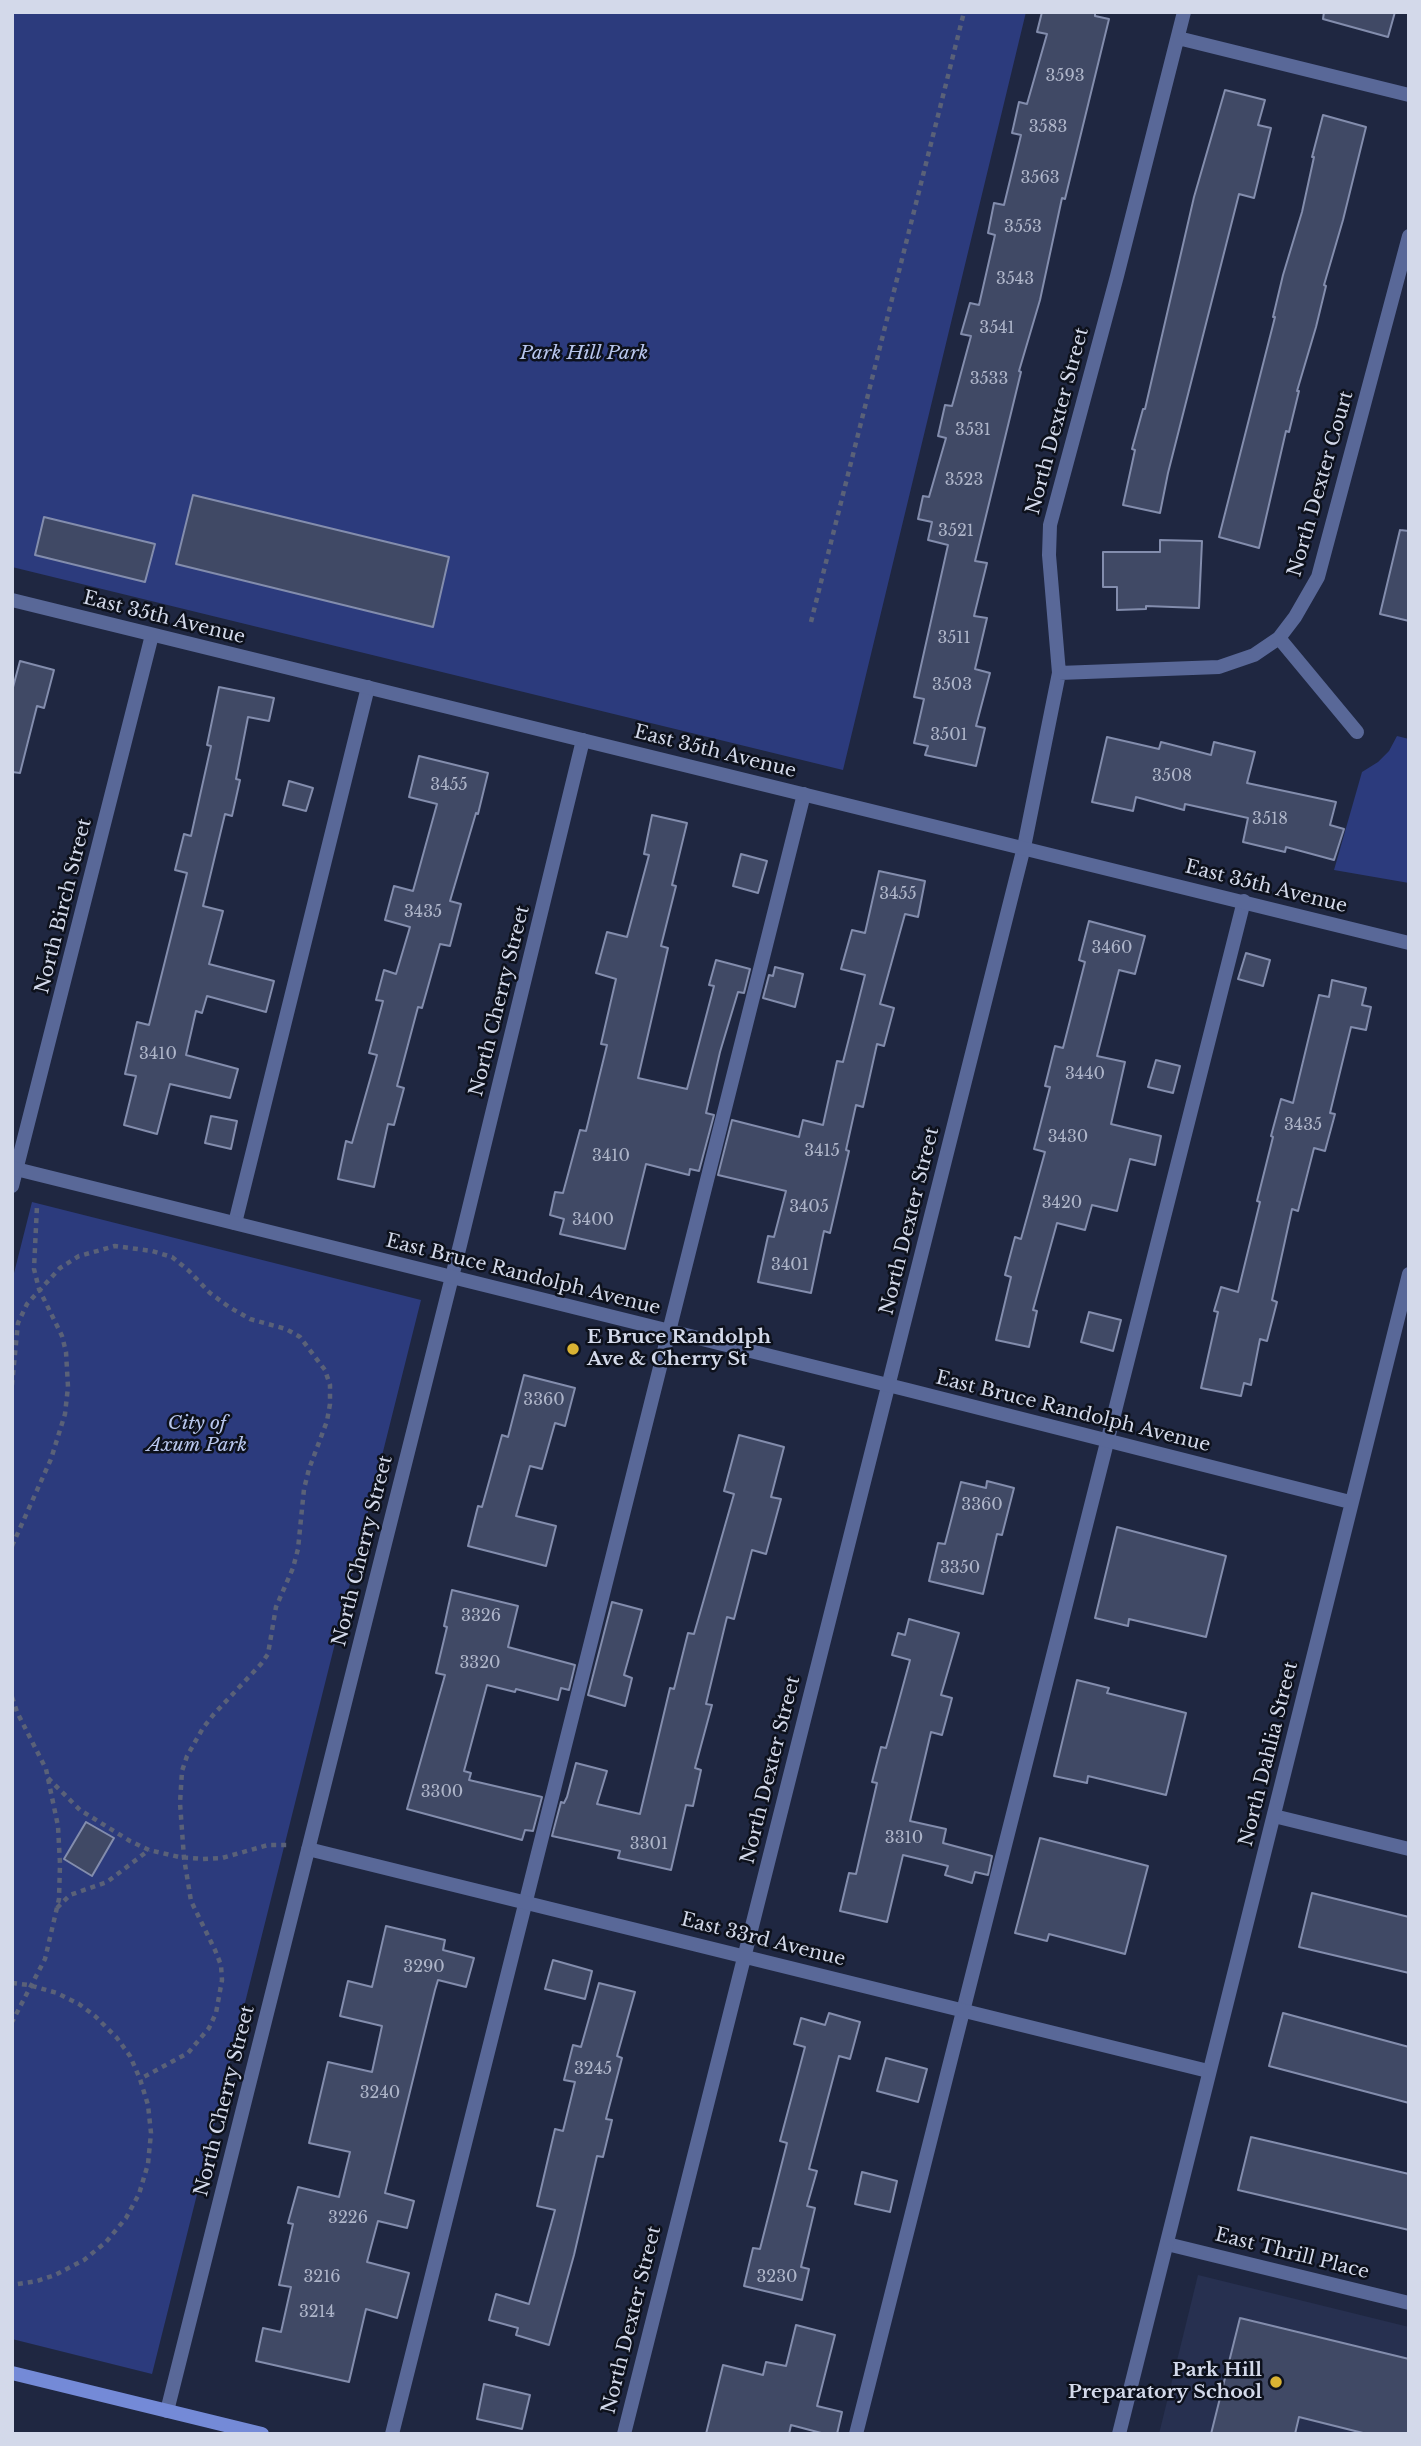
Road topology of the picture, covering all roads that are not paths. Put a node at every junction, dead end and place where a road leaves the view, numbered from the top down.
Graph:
1 (1184, 12) edge
2 (1178, 38) junction
3 (1409, 95) edge
4 (1409, 236) edge
5 (12, 600) edge
6 (152, 635) junction
7 (1279, 638) junction
8 (1059, 673) junction
9 (368, 687) junction
10 (1357, 732) dead end
11 (583, 740) junction
12 (804, 794) junction
13 (1024, 847) junction
14 (1244, 901) junction
15 (1409, 943) edge
16 (14, 1169) edge
17 (12, 1186) edge
18 (235, 1223) junction
19 (1409, 1274) edge
20 (452, 1276) junction
21 (668, 1330) junction
22 (888, 1385) junction
23 (1107, 1440) junction
24 (1350, 1502) junction
25 (1273, 1816) junction
26 (308, 1849) junction
27 (1409, 1849) edge
28 (525, 1902) junction
29 (744, 1955) junction
30 (963, 2010) junction
31 (1208, 2071) junction
32 (1167, 2244) junction
33 (1409, 2303) edge
34 (12, 2373) edge
35 (167, 2411) junction
36 (262, 2434) edge
37 (392, 2434) edge
38 (624, 2434) edge
39 (856, 2434) edge
40 (1119, 2434) edge

1 - 2 street, North Dexter Street
2 - 3 street
2 - 8 street, North Dexter Street
4 - 7 street, North Dexter Court
5 - 6 street, East 35th Avenue
6 - 9 street, East 35th Avenue
6 - 16 street, North Birch Street
7 - 8 street, North Dexter Court
7 - 10 street
8 - 13 street, North Dexter Street
9 - 11 street, East 35th Avenue
9 - 18 street
11 - 12 street, East 35th Avenue
11 - 20 street, North Cherry Street
12 - 13 street, East 35th Avenue
12 - 21 street
13 - 14 street, East 35th Avenue
13 - 22 street, North Dexter Street
14 - 15 street, East 35th Avenue
14 - 23 street
16 - 17 street, North Birch Street
16 - 18 street, East Bruce Randolph Avenue
18 - 20 street, East Bruce Randolph Avenue
19 - 24 street, North Dahlia Street
20 - 21 street, East Bruce Randolph Avenue
20 - 26 street, North Cherry Street
21 - 22 street, East Bruce Randolph Avenue
21 - 28 street
22 - 23 street, East Bruce Randolph Avenue
22 - 29 street, North Dexter Street
23 - 24 street, East Bruce Randolph Avenue
23 - 30 street
24 - 25 street, North Dahlia Street
25 - 27 street
25 - 31 street, North Dahlia Street
26 - 28 street, East 33rd Avenue
26 - 35 street, North Cherry Street
28 - 29 street, East 33rd Avenue
28 - 37 street
29 - 30 street, East 33rd Avenue
29 - 38 street, North Dexter Street
30 - 31 street, East 33rd Avenue
30 - 39 street
31 - 32 street, North Dahlia Street
32 - 33 street, East Thrill Place
32 - 40 street, North Dahlia Street
34 - 35 main road
35 - 36 main road

